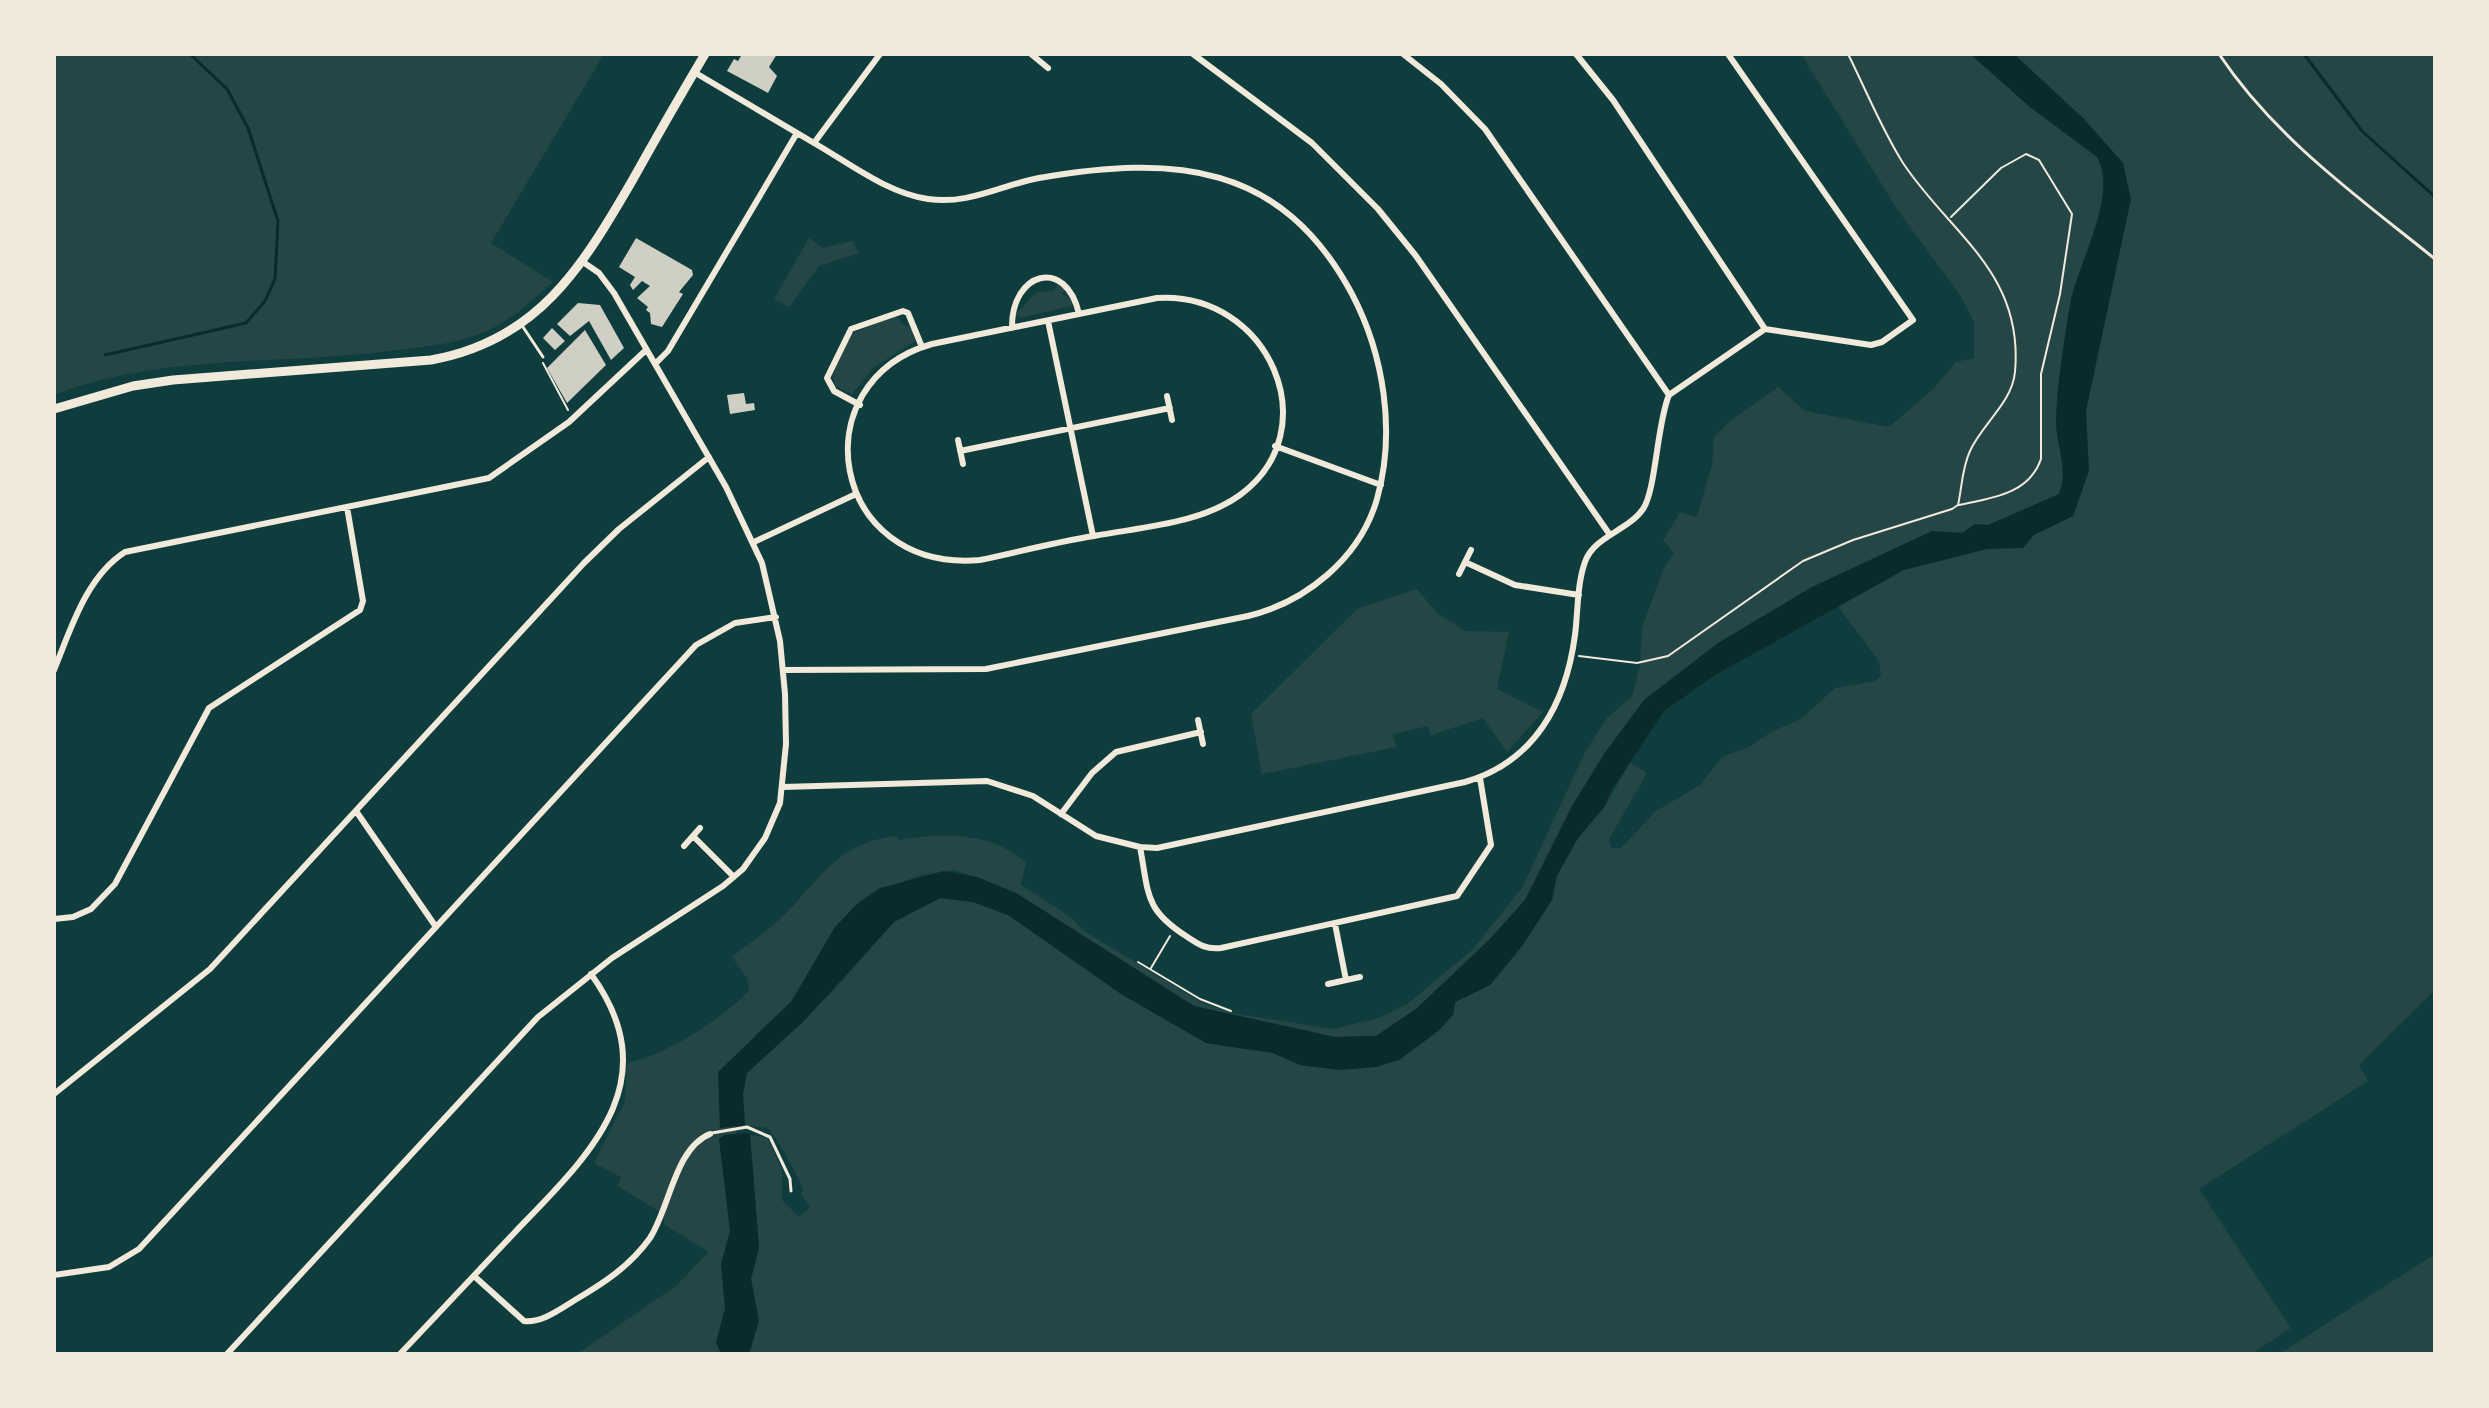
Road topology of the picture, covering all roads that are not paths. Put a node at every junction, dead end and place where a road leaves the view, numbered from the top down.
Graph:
1 (705, 54) edge
2 (880, 54) edge
3 (1031, 54) edge
4 (1193, 54) edge
5 (1403, 54) edge
6 (1576, 54) edge
7 (1728, 54) edge
8 (2219, 54) edge
9 (1041, 57) edge
10 (1048, 68) dead end
11 (694, 72) junction
12 (797, 133) junction
13 (814, 143) junction
14 (2435, 259) edge
15 (583, 262) junction
16 (1079, 314) junction
17 (1048, 321) junction
18 (521, 324) junction
19 (1012, 328) junction
20 (1765, 329) junction
21 (922, 347) junction
22 (646, 350) junction
23 (543, 357) road end
24 (655, 364) junction
25 (1669, 395) junction
26 (1167, 396) dead end
27 (860, 405) junction
28 (1170, 408) junction
29 (54, 409) edge
30 (1172, 420) dead end
31 (1070, 428) junction
32 (958, 440) dead end
33 (1275, 446) junction
34 (960, 451) junction
35 (709, 457) junction
36 (963, 464) dead end
37 (1381, 485) junction
38 (856, 494) junction
39 (347, 507) junction
40 (1610, 535) junction
41 (1093, 536) junction
42 (754, 542) junction
43 (1471, 550) dead end
44 (1465, 562) junction
45 (1459, 574) dead end
46 (1579, 595) junction
47 (776, 617) junction
48 (54, 670) edge
49 (783, 670) junction
50 (1198, 720) dead end
51 (1201, 732) junction
52 (1203, 744) dead end
53 (1480, 778) junction
54 (783, 787) junction
55 (356, 811) junction
56 (1061, 814) junction
57 (700, 828) dead end
58 (693, 836) junction
59 (684, 846) dead end
60 (1140, 847) junction
61 (734, 877) junction
62 (54, 919) edge
63 (1335, 924) junction
64 (436, 927) junction
65 (591, 974) junction
66 (1360, 977) dead end
67 (1346, 980) junction
68 (1328, 984) dead end
69 (54, 1094) edge
70 (710, 1134) joint
71 (791, 1191) dead end
72 (663, 1214) junction
73 (672, 1218) dead end
74 (54, 1275) edge
75 (474, 1276) junction
76 (227, 1354) edge
77 (400, 1354) edge

1 - 11 main road
2 - 13 street
3 - 9 street
4 - 40 street
5 - 25 street
6 - 20 street
7 - 20 street
8 - 14 lane
9 - 10 street
11 - 12 street
11 - 15 main road
12 - 13 street
12 - 24 street
13 - 37 street
15 - 18 main road
15 - 22 street
16 - 17 street
16 - 19 street
16 - 33 street
17 - 19 street
17 - 31 street
18 - 23 lane
18 - 29 main road
19 - 21 street
20 - 25 street
21 - 27 street
21 - 27 street
22 - 24 street
22 - 39 street
24 - 35 street
25 - 40 street
26 - 28 street
27 - 38 street
28 - 30 street
28 - 31 street
31 - 34 street
31 - 41 street
32 - 34 street
33 - 37 street
33 - 41 street
34 - 36 street
35 - 42 street
35 - 55 street
37 - 49 street
38 - 41 street
38 - 42 street
39 - 48 street
39 - 62 street
40 - 46 street
42 - 47 street
43 - 44 street
44 - 45 street
44 - 46 street
46 - 53 street
47 - 49 street
47 - 64 street
49 - 54 street
50 - 51 street
51 - 52 street
51 - 56 street
53 - 60 street
53 - 63 street
54 - 56 street
54 - 61 street
55 - 64 street
55 - 69 street
56 - 60 street
57 - 58 street
58 - 59 street
58 - 61 street
60 - 63 street
61 - 65 street
63 - 67 street
64 - 74 street
65 - 75 street
65 - 76 street
66 - 67 street
67 - 68 street
70 - 71 lane
70 - 72 street
72 - 73 street
72 - 75 street
75 - 77 street

